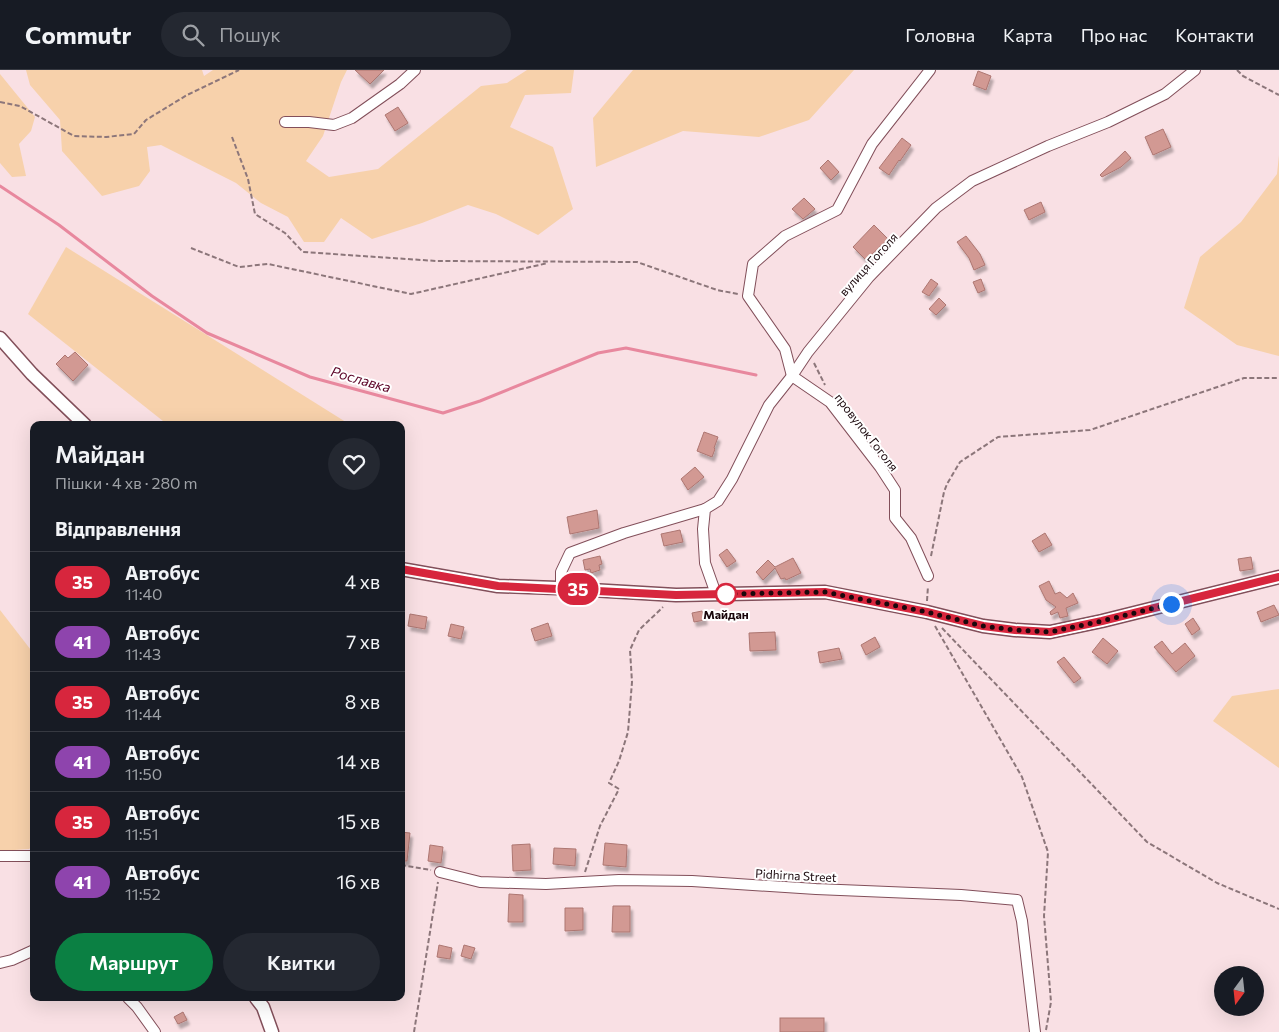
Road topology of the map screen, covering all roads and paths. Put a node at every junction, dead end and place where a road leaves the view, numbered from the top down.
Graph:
1 (239, 70) edge
2 (416, 70) edge
3 (930, 70) edge
4 (1195, 70) edge
5 (1237, 70) edge
6 (1279, 95) edge
7 (0, 102) edge
8 (285, 122) dead end
9 (232, 137) dead end
10 (191, 248) dead end
11 (553, 262) junction
12 (748, 296) junction
13 (0, 338) edge
14 (808, 352) junction
15 (792, 376) junction
16 (1279, 378) edge
17 (827, 389) dead end
18 (80, 421) edge
19 (705, 509) junction
20 (932, 556) dead end
21 (405, 570) edge
22 (928, 576) joint
23 (1279, 577) edge
24 (561, 588) junction
25 (716, 594) junction
26 (676, 595) junction
27 (927, 612) junction
28 (941, 626) dead end
29 (0, 856) edge
30 (30, 856) edge
31 (405, 866) edge
32 (440, 872) junction
33 (582, 882) junction
34 (1279, 909) edge
35 (30, 952) edge
36 (0, 963) edge
37 (131, 1001) edge
38 (259, 1002) edge
39 (155, 1032) edge
40 (272, 1032) edge
41 (278, 1032) edge
42 (414, 1032) edge
43 (1035, 1032) edge
44 (1046, 1032) edge

1 - 7 path
2 - 8 street
3 - 12 street
4 - 14 street, вулиця Гоголя
5 - 6 path
9 - 11 path
10 - 11 path
11 - 12 path
12 - 15 street
13 - 18 street
14 - 15 street, вулиця Гоголя
14 - 17 path
15 - 19 street, вулиця Гоголя
15 - 22 street, провулок Гоголя
16 - 20 path
19 - 24 street
19 - 25 street
21 - 24 street
22 - 27 path
23 - 27 street
24 - 26 street
25 - 26 street
25 - 27 street
26 - 33 path
27 - 44 path
28 - 34 path
29 - 30 street
31 - 32 path
32 - 33 street, Pidhirna Street
32 - 42 path
33 - 43 street, Pidhirna Street
35 - 36 street
37 - 39 street
38 - 40 street
38 - 41 street

